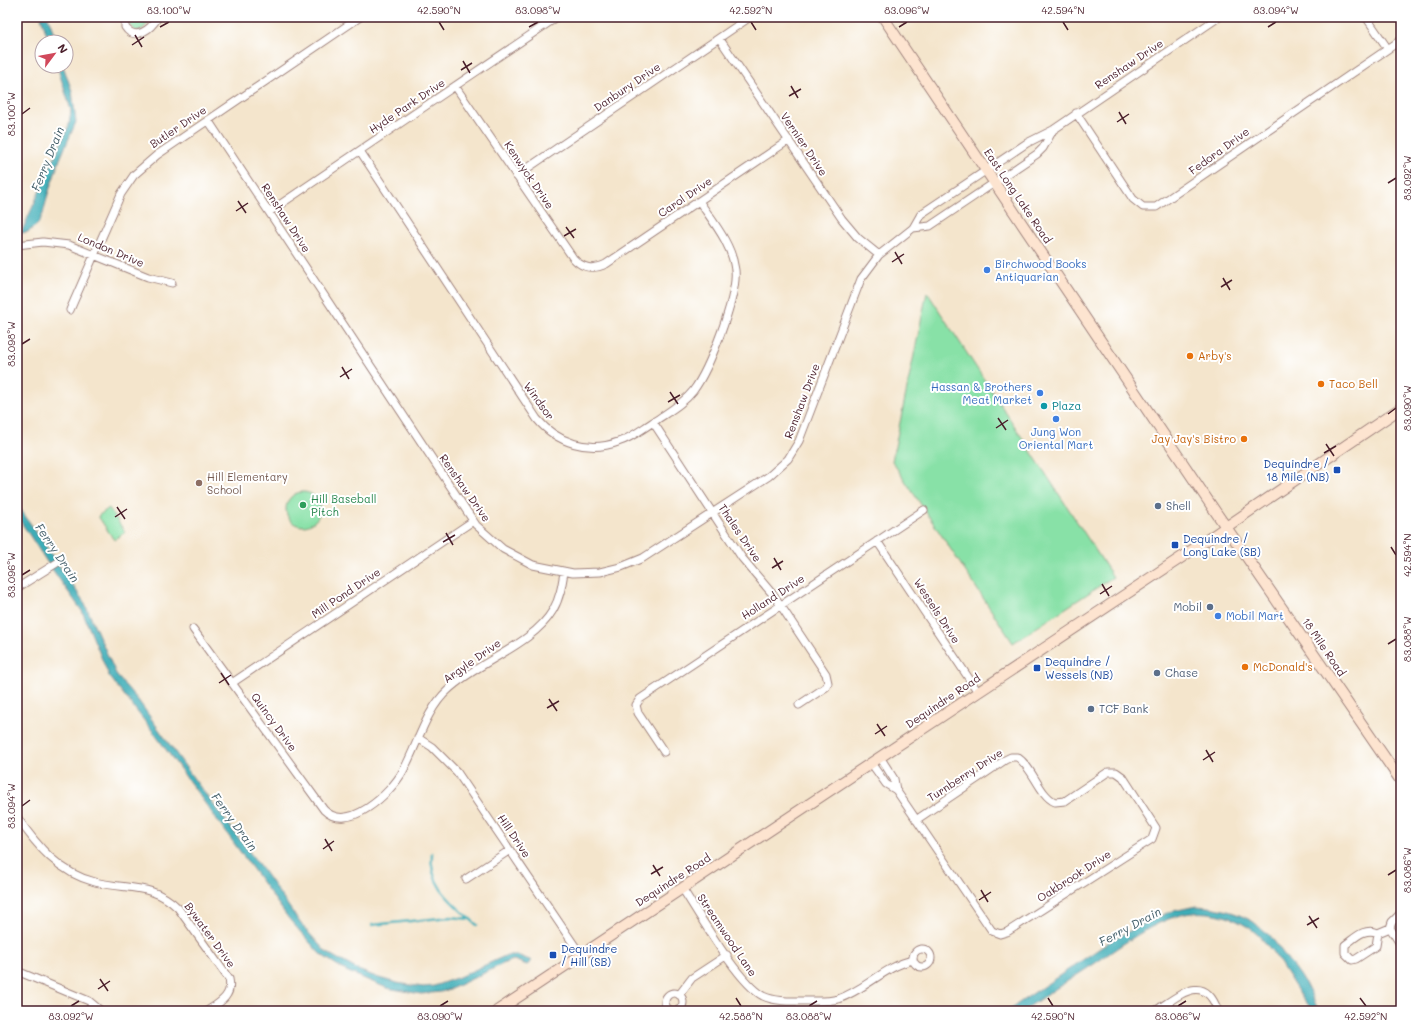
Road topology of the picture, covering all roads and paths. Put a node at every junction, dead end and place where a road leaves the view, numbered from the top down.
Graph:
1 (125, 17) edge
2 (158, 17) edge
3 (360, 17) edge
4 (557, 17) edge
5 (750, 17) edge
6 (883, 17) edge
7 (1219, 17) edge
8 (1366, 17) edge
9 (719, 38) junction
10 (1401, 40) edge
11 (1388, 49) junction
12 (455, 86) junction
13 (1076, 113) junction
14 (208, 120) junction
15 (1053, 130) junction
16 (789, 140) junction
17 (360, 151) junction
18 (986, 170) junction
19 (516, 176) junction
20 (995, 182) junction
21 (698, 201) junction
22 (269, 212) junction
23 (914, 228) junction
24 (17, 245) edge
25 (94, 254) junction
26 (879, 256) junction
27 (591, 269) joint
28 (172, 283) dead end
29 (70, 310) dead end
30 (1401, 408) edge
31 (652, 422) junction
32 (924, 510) dead end
33 (713, 513) junction
34 (472, 521) junction
35 (1226, 527) junction
36 (877, 541) junction
37 (59, 561) dead end
38 (564, 572) junction
39 (17, 588) edge
40 (780, 605) junction
41 (193, 629) dead end
42 (232, 683) junction
43 (978, 692) junction
44 (799, 705) dead end
45 (418, 738) junction
46 (664, 752) dead end
47 (880, 757) junction
48 (871, 763) junction
49 (1401, 781) edge
50 (896, 790) junction
51 (17, 817) edge
52 (343, 819) joint
53 (916, 820) junction
54 (1156, 831) joint
55 (510, 850) junction
56 (466, 879) dead end
57 (682, 888) junction
58 (1401, 913) edge
59 (1390, 928) junction
60 (1378, 933) junction
61 (1401, 945) edge
62 (581, 955) junction
63 (727, 955) junction
64 (913, 960) dead end
65 (17, 970) edge
66 (679, 995) dead end
67 (500, 1010) edge
68 (101, 1011) edge
69 (207, 1011) edge
70 (1155, 1011) edge
71 (1218, 1011) edge

1 - 2 street
3 - 14 street, Butler Drive
4 - 12 street, Hyde Park Drive
5 - 9 street, Danbury Drive
6 - 18 main road, East Long Lake Road
7 - 13 street, Renshaw Drive
8 - 11 street
9 - 16 street, Vernier Drive
9 - 19 street, Danbury Drive
10 - 11 street, Fedora Drive
11 - 13 street, Fedora Drive
12 - 17 street, Hyde Park Drive
12 - 19 street, Kenwyck Drive
13 - 15 street, Renshaw Drive
14 - 22 street, Renshaw Drive
14 - 25 street, Butler Drive
15 - 18 street, Renshaw Drive
15 - 20 street, Renshaw Drive
16 - 21 street, Carol Drive
16 - 26 street, Vernier Drive
17 - 22 street, Hyde Park Drive
17 - 31 street, Windsor
18 - 20 main road, East Long Lake Road
18 - 23 street, Renshaw Drive
19 - 27 street, Kenwyck Drive
20 - 23 street, Renshaw Drive
20 - 35 main road, East Long Lake Road
21 - 27 street, Carol Drive
21 - 31 street, Windsor
22 - 34 street, Renshaw Drive
23 - 26 street, Renshaw Drive
24 - 25 street, London Drive
25 - 28 street, London Drive
25 - 29 street, Butler Drive
26 - 33 street, Renshaw Drive
30 - 35 main road, Dequindre Road
31 - 33 street, Thales Drive
32 - 36 street, Holland Drive
33 - 38 street, Renshaw Drive
33 - 40 street, Thales Drive
34 - 38 street, Renshaw Drive
34 - 42 street, Mill Pond Drive
35 - 43 main road, Dequindre Road
35 - 49 main road, 18 Mile Road
36 - 40 street, Holland Drive
36 - 43 street, Wessels Drive
37 - 39 street
38 - 45 street, Argyle Drive
40 - 44 street, Thales Drive
40 - 46 street, Holland Drive
41 - 42 street, Quincy Drive
42 - 52 street, Quincy Drive
43 - 47 main road, Dequindre Road
45 - 52 street, Argyle Drive
45 - 55 street, Hill Drive
47 - 48 main road, Dequindre Road
47 - 50 street
48 - 50 street
48 - 57 main road, Dequindre Road
50 - 53 street
51 - 69 street, Bywater Drive
53 - 54 street, Turnberry Drive
53 - 54 street, Oakbrook Drive
55 - 56 street
55 - 62 street, Hill Drive
57 - 62 main road, Dequindre Road
57 - 63 street, Streamwood Lane
58 - 59 street
59 - 60 street
59 - 61 street
60 - 60 street
62 - 67 main road, Dequindre Road
63 - 64 street, Streamwood Lane
63 - 66 street
65 - 68 street
70 - 71 street

